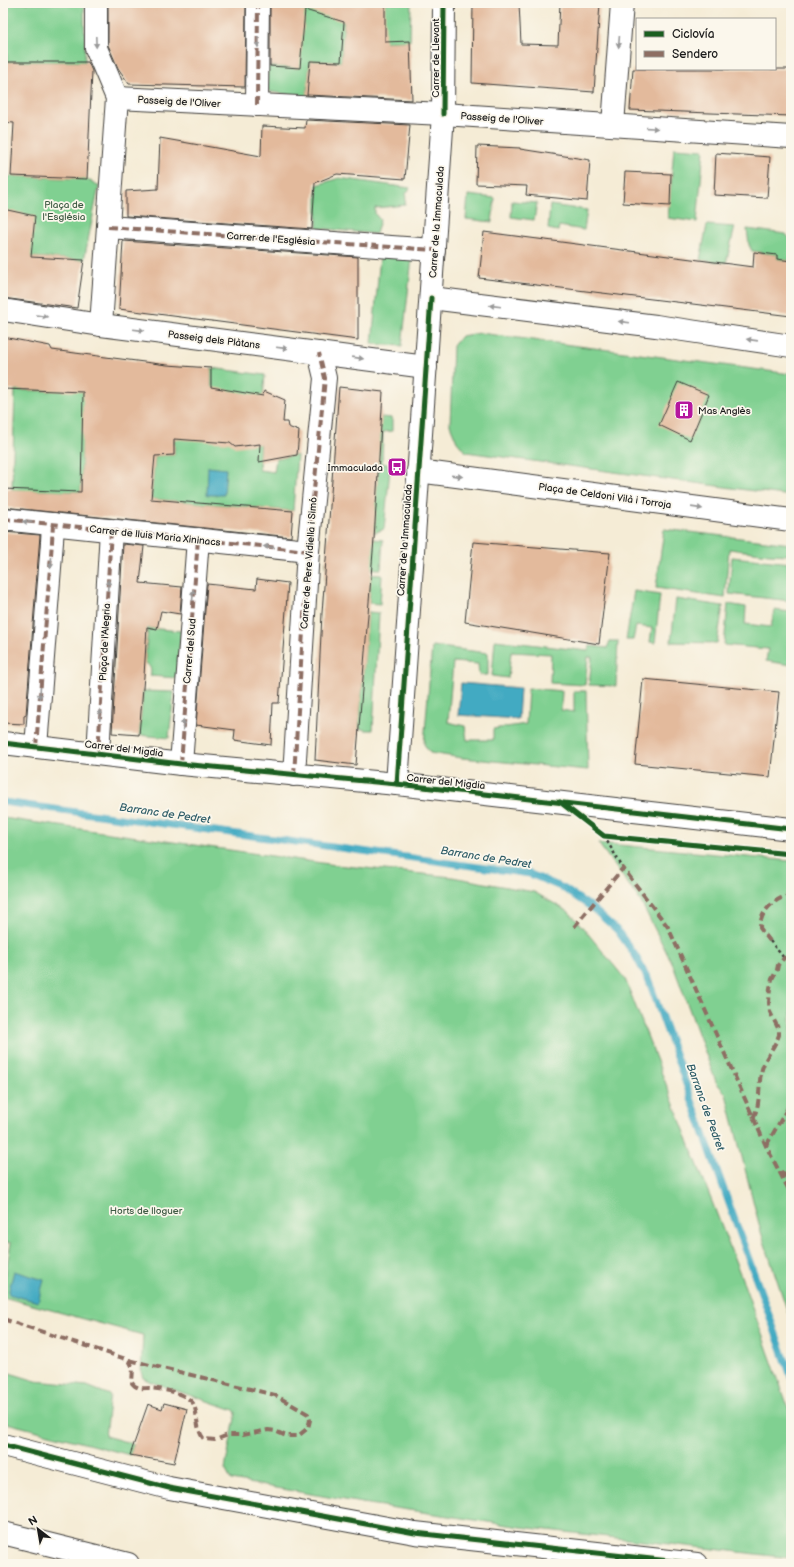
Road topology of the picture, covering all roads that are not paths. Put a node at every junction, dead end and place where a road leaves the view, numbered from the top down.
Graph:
1 (96, 3) edge
2 (258, 3) edge
3 (444, 3) edge
4 (622, 3) edge
5 (117, 98) junction
6 (257, 105) junction
7 (443, 114) junction
8 (613, 125) junction
9 (791, 137) edge
10 (108, 228) junction
11 (434, 250) junction
12 (431, 298) junction
13 (3, 310) edge
14 (101, 325) junction
15 (791, 346) edge
16 (319, 353) junction
17 (426, 367) junction
18 (418, 471) junction
19 (3, 519) edge
20 (791, 520) edge
21 (53, 524) junction
22 (111, 530) junction
23 (198, 539) junction
24 (308, 551) junction
25 (3, 743) edge
26 (36, 747) junction
27 (98, 754) junction
28 (181, 764) junction
29 (294, 775) junction
30 (397, 784) junction
31 (791, 829) edge
32 (3, 1445) edge
33 (3, 1533) edge
34 (128, 1564) edge
35 (697, 1564) edge

1 -> 5 main road
2 -> 6 main road
3 - 7 main road, Carrer de Llevant
4 -> 8 main road
5 - 6 main road, Passeig de l'Oliver
5 - 10 main road
6 - 7 main road, Passeig de l'Oliver
7 - 8 main road, Passeig de l'Oliver
7 - 11 main road, Carrer de la Immaculada
8 -> 9 main road, Passeig de l'Oliver
10 - 11 main road, Carrer de l'Església
10 - 14 main road
11 - 12 main road, Carrer de la Immaculada
15 -> 12 main road
12 - 17 main road, Carrer de la Immaculada
13 -> 14 main road, Passeig dels Plàtans
14 -> 16 main road, Passeig dels Plàtans
16 -> 17 main road, Passeig dels Plàtans
16 - 24 main road, Carrer de Pere Vidiella i Simó
17 - 18 main road, Carrer de la Immaculada
18 -> 20 main road, Plaça de Celdoni Vilà i Torroja
18 - 30 main road, Carrer de la Immaculada
21 -> 19 main road, Carrer de lluis Maria Xininacs
21 - 22 main road, Carrer de lluis Maria Xininacs
21 -> 26 main road
22 - 23 main road, Carrer de lluis Maria Xininacs
27 -> 22 main road, Plaça de l'Alegria
24 -> 23 main road, Carrer de lluis Maria Xininacs
28 -> 23 main road, Carrer del Sud
24 - 29 main road, Carrer de Pere Vidiella i Simó
25 - 26 main road, Carrer del Migdia
26 - 27 main road, Carrer del Migdia
27 - 28 main road, Carrer del Migdia
28 - 29 main road, Carrer del Migdia
29 - 30 main road, Carrer del Migdia
30 - 31 main road, Carrer del Migdia
32 - 35 main road
33 - 34 main road

